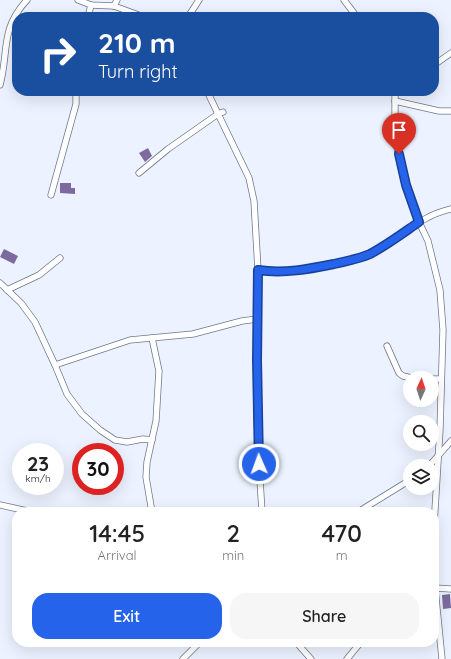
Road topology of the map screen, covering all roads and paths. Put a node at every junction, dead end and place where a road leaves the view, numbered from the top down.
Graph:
1 (27, 0) edge
2 (78, 0) edge
3 (117, 0) edge
4 (198, 0) edge
5 (344, 0) edge
6 (91, 5) junction
7 (114, 6) junction
8 (17, 12) edge
9 (89, 12) edge
10 (130, 12) edge
11 (191, 12) edge
12 (353, 12) edge
13 (12, 22) edge
14 (451, 53) edge
15 (439, 62) edge
16 (0, 85) edge
17 (76, 96) edge
18 (210, 96) edge
19 (395, 96) edge
20 (395, 101) junction
21 (451, 111) edge
22 (221, 113) junction
23 (139, 173) dead end
24 (51, 195) dead end
25 (451, 209) edge
26 (419, 222) junction
27 (60, 258) dead end
28 (258, 270) junction
29 (0, 283) edge
30 (8, 290) junction
31 (257, 319) junction
32 (152, 338) junction
33 (387, 346) dead end
34 (55, 365) junction
35 (403, 376) edge
36 (441, 379) joint
37 (152, 440) junction
38 (451, 441) edge
39 (440, 455) junction
40 (436, 459) edge
41 (403, 484) edge
42 (0, 505) edge
43 (151, 507) edge
44 (262, 507) edge
45 (366, 507) edge
46 (436, 507) edge
47 (12, 508) edge
48 (439, 588) edge
49 (451, 589) edge
50 (439, 642) edge
51 (195, 647) edge
52 (300, 647) edge
53 (357, 647) edge
54 (183, 659) edge
55 (311, 659) edge
56 (347, 659) edge
57 (442, 659) edge

1 - 8 street
2 - 6 street
3 - 7 street
4 - 11 street
5 - 12 street
6 - 7 street
6 - 9 street
7 - 10 street
13 - 16 street
14 - 15 street
17 - 24 street
18 - 22 street
19 - 20 street
20 - 21 street
20 - 26 street
22 - 23 street
22 - 28 street
25 - 26 street
26 - 28 street
26 - 36 street
27 - 30 street
28 - 31 street
29 - 30 street
30 - 34 street
31 - 32 street
31 - 44 street
32 - 34 street
32 - 37 street
33 - 35 street
34 - 37 street
36 - 39 street
37 - 43 street
38 - 39 street
39 - 40 street
39 - 46 street
41 - 45 street
42 - 47 street
48 - 49 street
50 - 57 street
51 - 54 street
52 - 55 street
53 - 56 street

